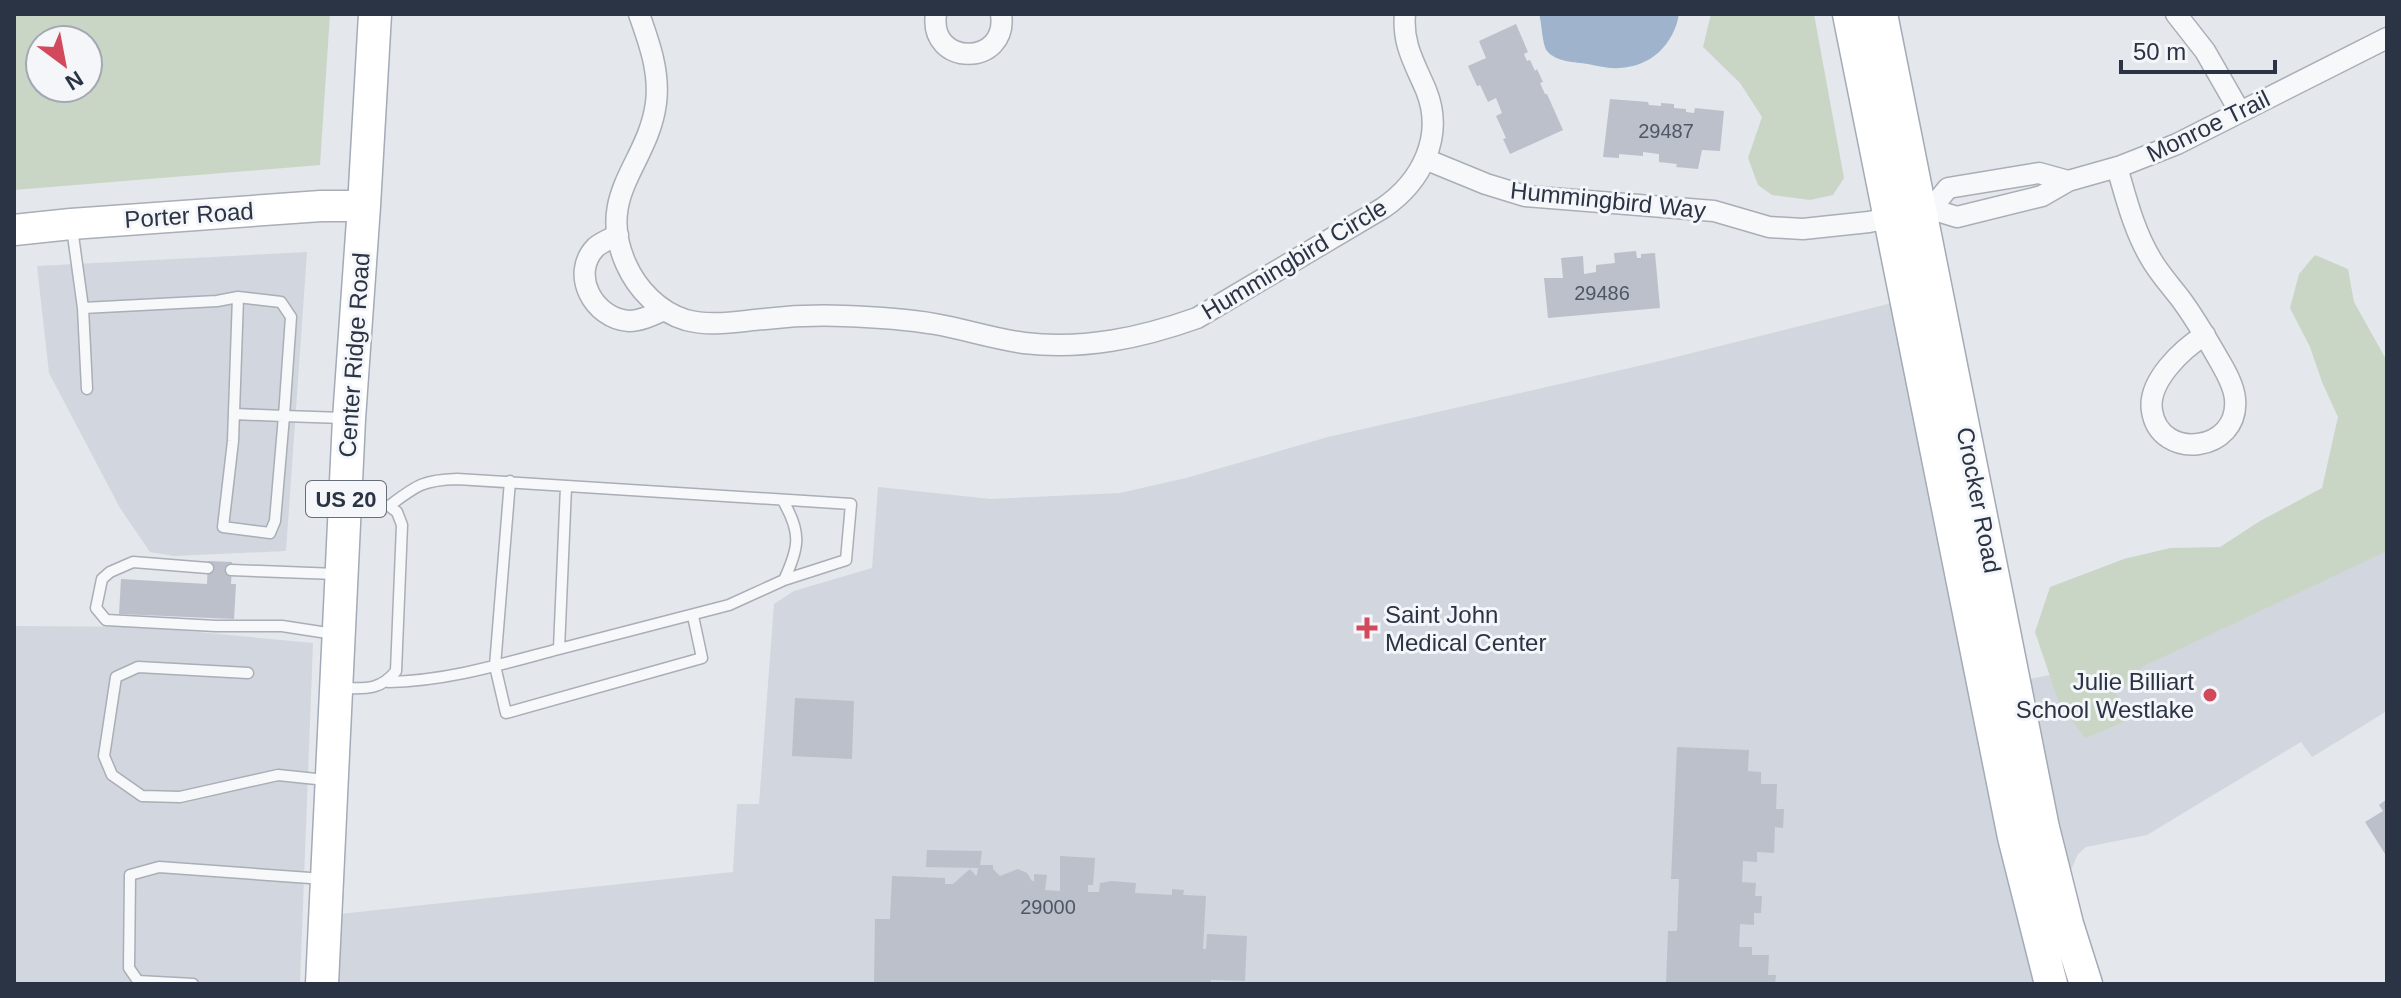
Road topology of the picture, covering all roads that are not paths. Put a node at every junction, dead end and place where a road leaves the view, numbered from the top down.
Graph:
1 (375, 14) edge
2 (639, 14) edge
3 (936, 14) edge
4 (1001, 14) edge
5 (1405, 14) edge
6 (1849, 14) edge
7 (1881, 14) edge
8 (2176, 14) edge
9 (2386, 42) edge
10 (2240, 112) junction
11 (1425, 159) junction
12 (2117, 167) junction
13 (2068, 181) junction
14 (364, 206) junction
15 (1914, 213) junction
16 (71, 224) junction
17 (14, 230) edge
18 (618, 235) junction
19 (238, 297) junction
20 (83, 308) junction
21 (664, 310) junction
22 (2205, 335) junction
23 (87, 389) dead end
24 (234, 414) junction
25 (284, 416) junction
26 (349, 419) junction
27 (510, 481) junction
28 (566, 487) junction
29 (345, 500) junction
30 (783, 501) junction
31 (389, 506) junction
32 (208, 568) dead end
33 (231, 570) dead end
34 (342, 574) junction
35 (784, 580) junction
36 (693, 616) junction
37 (339, 635) junction
38 (559, 649) junction
39 (495, 666) junction
40 (248, 673) dead end
41 (388, 682) junction
42 (337, 688) junction
43 (332, 780) junction
44 (327, 880) junction
45 (193, 984) edge
46 (322, 984) edge
47 (2051, 984) edge
48 (2086, 984) edge

1 - 14 main road, Center Ridge Road / US 20
2 - 18 street, Hummingbird Circle
3 - 4 street
5 - 11 street, Hummingbird Circle
6 - 15 main road, Crocker Road
7 - 15 main road, Crocker Road
8 - 10 street
9 - 10 street, Monroe Trail
10 - 12 street, Monroe Trail
11 - 15 street, Hummingbird Way
11 - 21 street, Hummingbird Circle
12 - 13 street, Monroe Trail
12 - 22 street
13 - 15 street, Monroe Trail
13 - 15 street, Monroe Trail
14 - 16 main road, Porter Road
14 - 26 main road, Center Ridge Road / US 20
15 - 47 main road, Crocker Road
15 - 48 main road, Crocker Road
16 - 17 main road, Porter Road
16 - 20 lane
18 - 21 street, Hummingbird Circle
18 - 21 street
19 - 20 lane
19 - 24 lane
19 - 25 lane
20 - 23 lane
22 - 22 street
24 - 25 lane
24 - 25 lane
25 - 26 lane
26 - 29 main road, Center Ridge Road / US 20
27 - 28 lane
27 - 31 lane
27 - 39 lane
28 - 30 lane
28 - 38 lane
29 - 31 lane
29 - 34 main road, Center Ridge Road / US 20
30 - 35 lane
30 - 35 lane
31 - 41 lane
32 - 37 lane
33 - 34 lane
34 - 37 main road, Center Ridge Road / US 20
35 - 36 lane
36 - 38 lane
36 - 39 lane
37 - 42 main road, Center Ridge Road / US 20
38 - 39 lane
39 - 41 lane
40 - 43 lane
41 - 42 lane
42 - 43 main road, Center Ridge Road / US 20
43 - 44 main road, Center Ridge Road / US 20
44 - 45 lane
44 - 46 main road, Center Ridge Road / US 20

